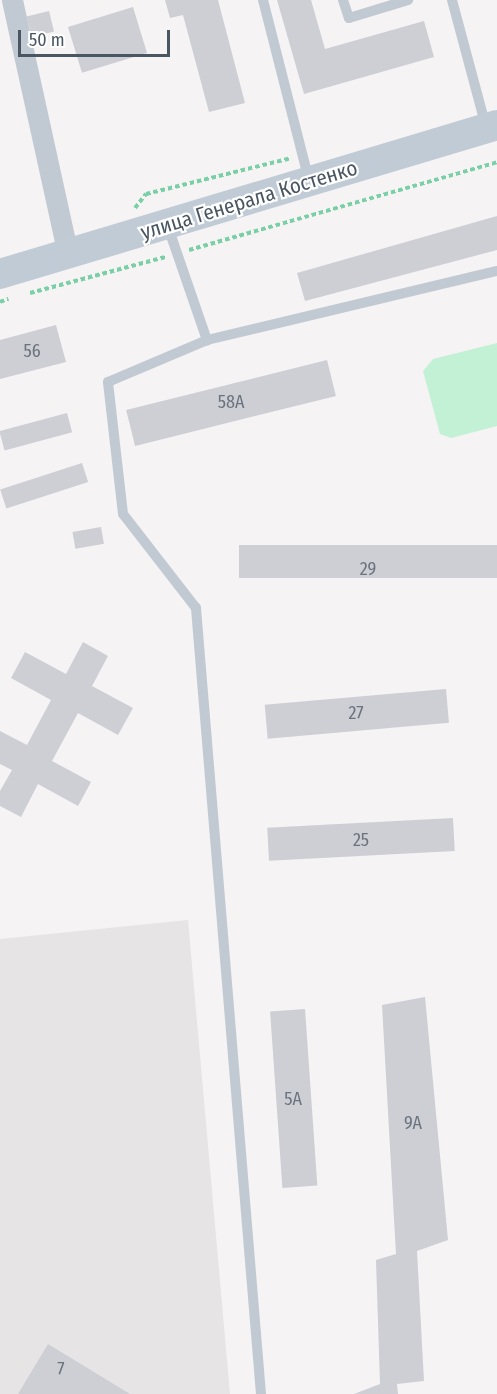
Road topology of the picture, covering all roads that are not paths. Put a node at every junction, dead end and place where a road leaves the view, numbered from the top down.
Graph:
1 (12, 0) edge
2 (263, 0) edge
3 (343, 0) edge
4 (408, 0) edge
5 (452, 0) edge
6 (492, 126) edge
7 (309, 181) junction
8 (172, 240) junction
9 (68, 255) junction
10 (497, 271) edge
11 (5, 286) edge
12 (207, 340) junction
13 (261, 1394) edge

1 - 9 street
2 - 7 lane
3 - 4 lane
5 - 6 lane
6 - 7 main road, улица Генерала Костенко
7 - 8 main road, улица Генерала Костенко
8 - 9 main road, улица Генерала Костенко
8 - 12 lane
9 - 11 main road, улица Генерала Костенко
10 - 12 lane
12 - 13 lane

